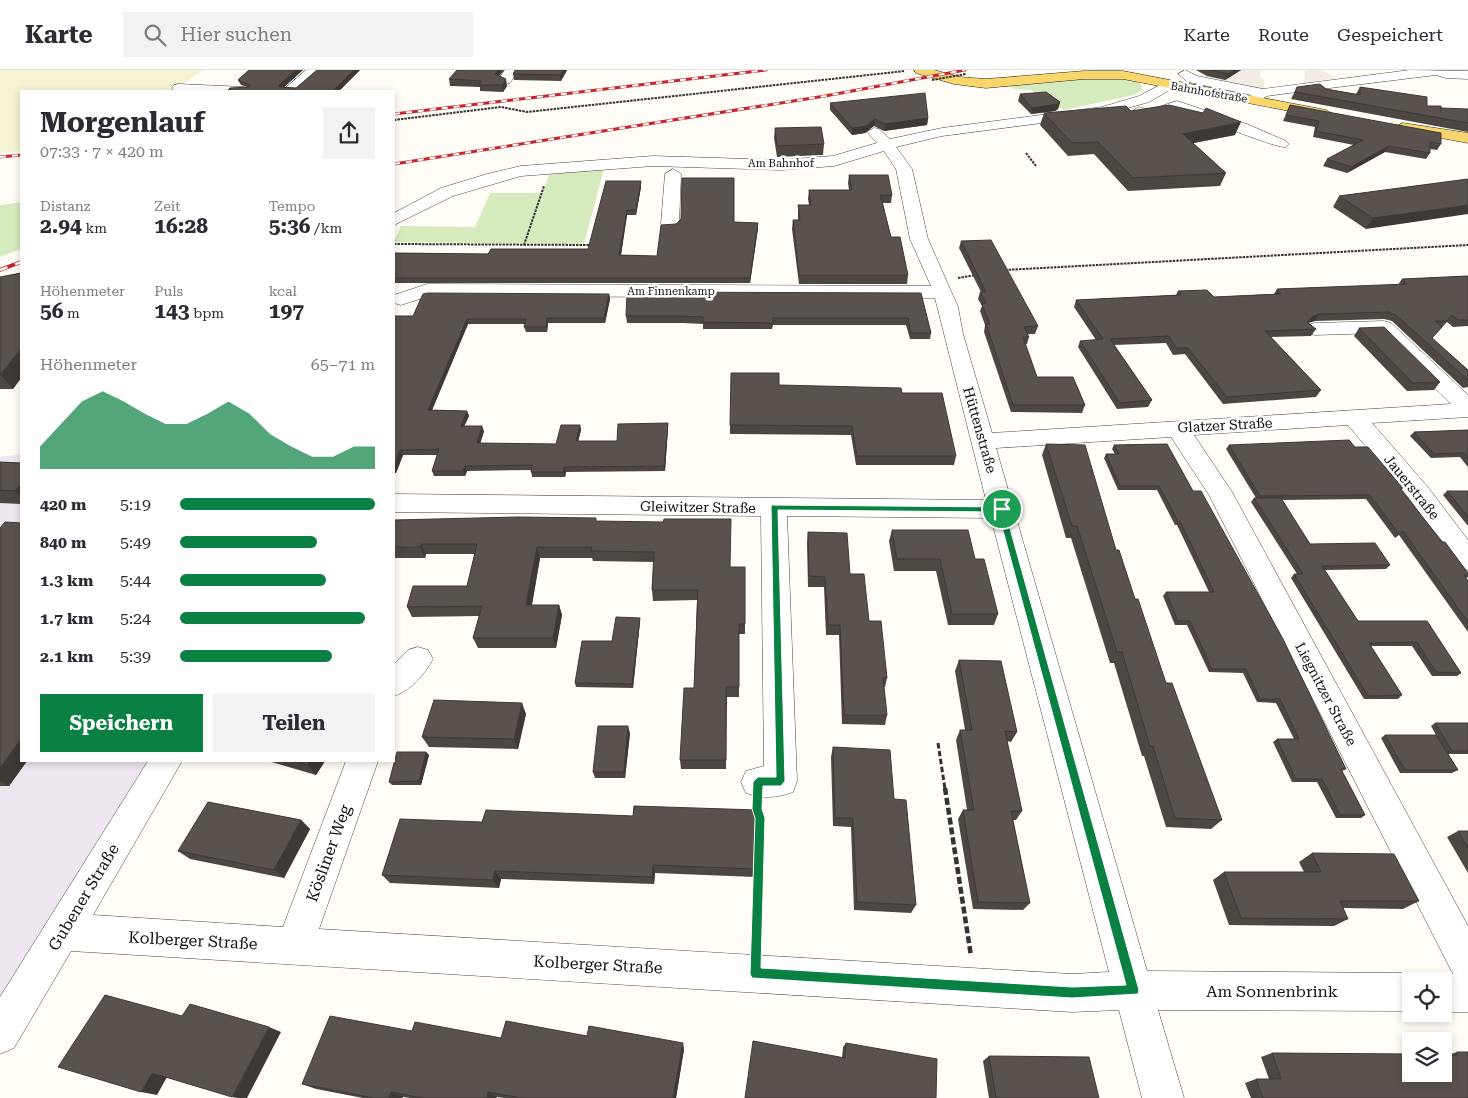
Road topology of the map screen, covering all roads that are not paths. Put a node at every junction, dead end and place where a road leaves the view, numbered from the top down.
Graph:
1 (314, 70) edge
2 (921, 70) edge
3 (1302, 70) edge
4 (1327, 70) edge
5 (1442, 70) edge
6 (1438, 71) edge
7 (1185, 74) dead end
8 (1468, 75) edge
9 (1269, 77) dead end
10 (1348, 81) junction
11 (1168, 85) junction
12 (179, 88) dead end
13 (1298, 88) junction
14 (222, 90) edge
15 (290, 90) edge
16 (1270, 91) junction
17 (1126, 105) junction
18 (1339, 116) edge
19 (1388, 125) edge
20 (874, 132) edge
21 (1468, 138) edge
22 (1281, 144) dead end
23 (888, 145) junction
24 (674, 174) dead end
25 (395, 219) edge
26 (670, 224) edge
27 (940, 286) junction
28 (401, 299) dead end
29 (1315, 329) edge
30 (1468, 409) edge
31 (1354, 417) junction
32 (1177, 428) junction
33 (982, 441) junction
34 (395, 503) edge
35 (774, 507) junction
36 (1002, 509) junction
37 (1468, 560) edge
38 (418, 659) dead end
39 (395, 682) edge
40 (165, 762) edge
41 (362, 762) edge
42 (758, 782) road end
43 (62, 932) junction
44 (294, 946) junction
45 (1468, 964) edge
46 (1134, 990) junction
47 (1402, 992) edge
48 (1452, 992) edge
49 (1468, 993) edge
50 (0, 1034) edge
51 (1163, 1098) edge

1 - 15 street
2 - 11 main road, Bahnhofstraße
3 - 13 street
4 - 10 street
5 - 6 street
6 - 8 street
6 - 10 street
7 - 16 street
9 - 16 street
10 - 13 street
11 - 16 main road, Bahnhofstraße
11 - 17 street, Am Bahnhof
12 - 14 street
13 - 16 street
16 - 18 main road, Bahnhofstraße
17 - 22 street
17 - 23 street, Am Bahnhof
19 - 21 main road
20 - 23 street, Hüttenstraße
23 - 25 street, Am Bahnhof
23 - 27 street, Hüttenstraße
24 - 26 street
27 - 28 street, Am Finnenkamp
27 - 33 street, Hüttenstraße
29 - 30 street
30 - 31 street, Glatzer Straße
31 - 32 street, Glatzer Straße
31 - 37 street, Jauerstraße
32 - 33 street, Glatzer Straße
32 - 45 street, Liegnitzer Straße
33 - 36 street, Hüttenstraße
34 - 35 street, Gleiwitzer Straße
35 - 36 street, Gleiwitzer Straße
35 - 42 street
36 - 46 street, Hüttenstraße
38 - 39 street
40 - 43 street, Gubener Straße
41 - 44 street, Kösliner Weg
43 - 44 street, Kolberger Straße
43 - 50 street, Gubener Straße
44 - 46 street, Kolberger Straße
46 - 47 street, Am Sonnenbrink
46 - 51 street, Hüttenstraße
48 - 49 street

